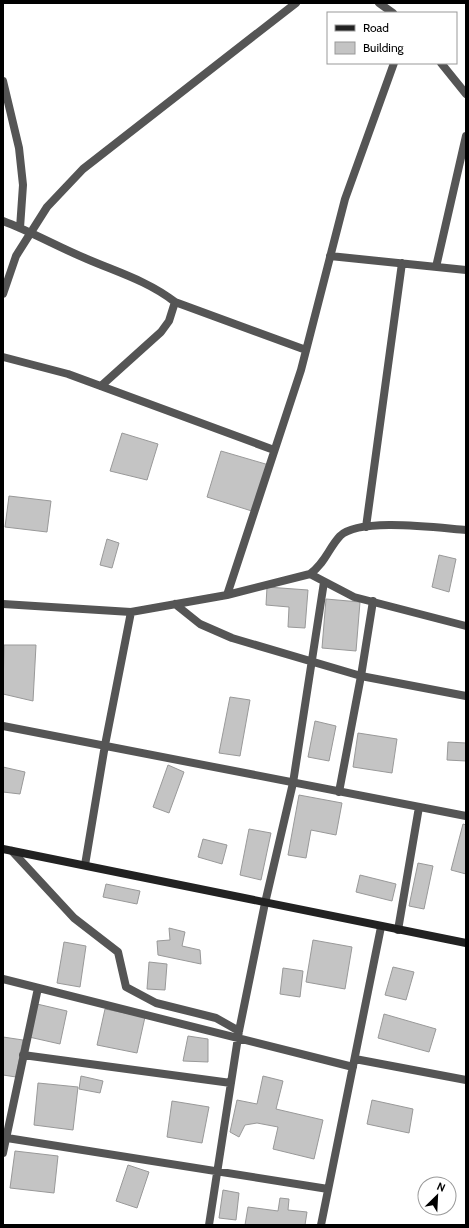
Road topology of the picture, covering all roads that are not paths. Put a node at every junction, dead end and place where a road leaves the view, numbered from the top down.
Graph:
1 (296, 3) edge
2 (381, 4) edge
3 (392, 12) edge
4 (394, 64) edge
5 (442, 64) edge
6 (3, 81) edge
7 (466, 94) edge
8 (466, 136) edge
9 (3, 221) edge
10 (20, 228) junction
11 (31, 232) junction
12 (330, 256) junction
13 (402, 263) junction
14 (436, 267) junction
15 (466, 270) edge
16 (3, 294) edge
17 (175, 302) junction
18 (306, 350) junction
19 (3, 357) edge
20 (101, 386) junction
21 (274, 450) junction
22 (366, 527) junction
23 (466, 530) edge
24 (310, 574) junction
25 (324, 582) junction
26 (227, 595) junction
27 (372, 601) junction
28 (3, 604) edge
29 (175, 604) junction
30 (131, 612) junction
31 (466, 626) edge
32 (310, 662) junction
33 (361, 676) junction
34 (466, 696) edge
35 (3, 726) edge
36 (105, 745) junction
37 (293, 783) junction
38 (339, 792) junction
39 (419, 807) junction
40 (466, 816) edge
41 (3, 849) edge
42 (12, 851) junction
43 (85, 866) junction
44 (265, 903) junction
45 (381, 926) junction
46 (398, 930) junction
47 (466, 943) edge
48 (3, 979) edge
49 (38, 988) junction
50 (238, 1035) junction
51 (24, 1055) junction
52 (354, 1063) junction
53 (466, 1080) edge
54 (231, 1083) junction
55 (7, 1138) junction
56 (3, 1153) edge
57 (217, 1172) junction
58 (328, 1189) junction
59 (209, 1225) edge
60 (321, 1225) edge

1 - 11 street
2 - 3 street
4 - 12 street
5 - 7 street
6 - 10 street
8 - 14 street
9 - 10 street
10 - 11 street
11 - 16 street
11 - 17 street
12 - 13 street
12 - 18 street
13 - 14 street
13 - 22 street
14 - 15 street
17 - 18 street
17 - 20 street
18 - 21 street
19 - 20 street
20 - 21 street
21 - 26 street
22 - 23 street
22 - 24 street
24 - 25 street
24 - 26 street
25 - 27 street
25 - 32 street
26 - 29 street
27 - 31 street
27 - 33 street
28 - 30 street
29 - 30 street
29 - 32 street
30 - 36 street
32 - 33 street
32 - 37 street
33 - 34 street
33 - 38 street
35 - 36 street
36 - 37 street
36 - 43 street
37 - 38 street
37 - 44 street
38 - 39 street
39 - 40 street
39 - 46 street
41 - 42 street
42 - 43 street
42 - 50 street
43 - 44 street
44 - 45 street
44 - 50 street
45 - 46 street
45 - 52 street
46 - 47 street
48 - 49 street
49 - 50 street
49 - 51 street
50 - 52 street
50 - 54 street
51 - 54 street
51 - 55 street
52 - 53 street
52 - 58 street
54 - 57 street
55 - 56 street
55 - 57 street
57 - 58 street
57 - 59 street
58 - 60 street

